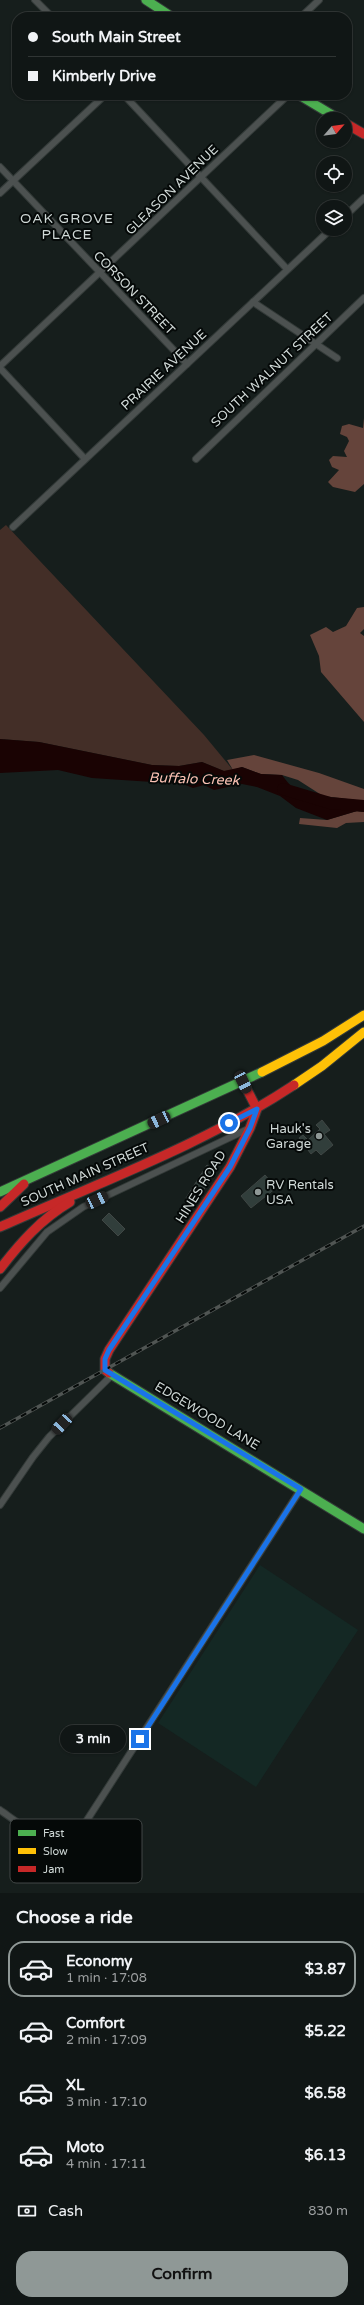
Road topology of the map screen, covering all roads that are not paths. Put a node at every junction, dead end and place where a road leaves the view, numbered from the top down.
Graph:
1 (35, 0) edge
2 (146, 0) edge
3 (319, 0) edge
4 (47, 12) edge
5 (164, 12) edge
6 (306, 12) edge
7 (100, 100) edge
8 (129, 100) edge
9 (283, 100) edge
10 (307, 100) edge
11 (327, 112) edge
12 (352, 127) edge
13 (364, 134) edge
14 (0, 167) edge
15 (201, 178) junction
16 (13, 181) junction
17 (0, 193) edge
18 (364, 198) edge
19 (352, 209) edge
20 (323, 236) edge
21 (287, 270) junction
22 (100, 274) junction
23 (364, 298) edge
24 (253, 302) junction
25 (316, 345) junction
26 (337, 358) dead end
27 (186, 364) junction
28 (0, 367) edge
29 (85, 459) junction
30 (196, 459) dead end
31 (13, 527) dead end
32 (364, 1015) edge
33 (364, 1032) edge
34 (243, 1082) junction
35 (257, 1109) junction
36 (250, 1128) junction
37 (31, 1178) junction
38 (91, 1187) junction
39 (0, 1192) edge
40 (0, 1207) edge
41 (0, 1227) edge
42 (0, 1269) edge
43 (0, 1288) edge
44 (111, 1376) junction
45 (301, 1489) junction
46 (0, 1505) edge
47 (364, 1529) edge
48 (0, 1810) edge
49 (14, 1819) edge
50 (88, 1819) edge

1 - 4 street
2 - 5 main road
3 - 6 street
7 - 16 street
8 - 15 street
9 - 15 street, GLEASON AVENUE
10 - 11 main road
12 - 13 main road
14 - 16 street, CORSON STREET
15 - 21 street
15 - 22 street, GLEASON AVENUE
16 - 17 street
16 - 22 street, CORSON STREET
18 - 19 street
20 - 21 street, PRAIRIE AVENUE
21 - 24 street, PRAIRIE AVENUE
22 - 27 street, CORSON STREET
22 - 28 street, GLEASON AVENUE
23 - 25 street, SOUTH WALNUT STREET
24 - 25 street
24 - 27 street, PRAIRIE AVENUE
25 - 26 street
25 - 30 street, SOUTH WALNUT STREET
27 - 29 street, PRAIRIE AVENUE
28 - 29 street
29 - 31 street, PRAIRIE AVENUE
32 - 34 main road, SOUTH MAIN STREET
33 - 35 main road, SOUTH MAIN STREET
34 - 35 main road
34 - 37 main road, SOUTH MAIN STREET
35 - 36 main road, HINES ROAD
35 - 38 main road, SOUTH MAIN STREET
36 - 43 street
36 - 44 main road, HINES ROAD
37 - 39 main road, SOUTH MAIN STREET
37 - 40 main road
38 - 41 main road, SOUTH MAIN STREET
38 - 42 main road
44 - 45 main road, EDGEWOOD LANE
44 - 46 street
45 - 47 main road, EDGEWOOD LANE
45 - 50 street
48 - 49 street

